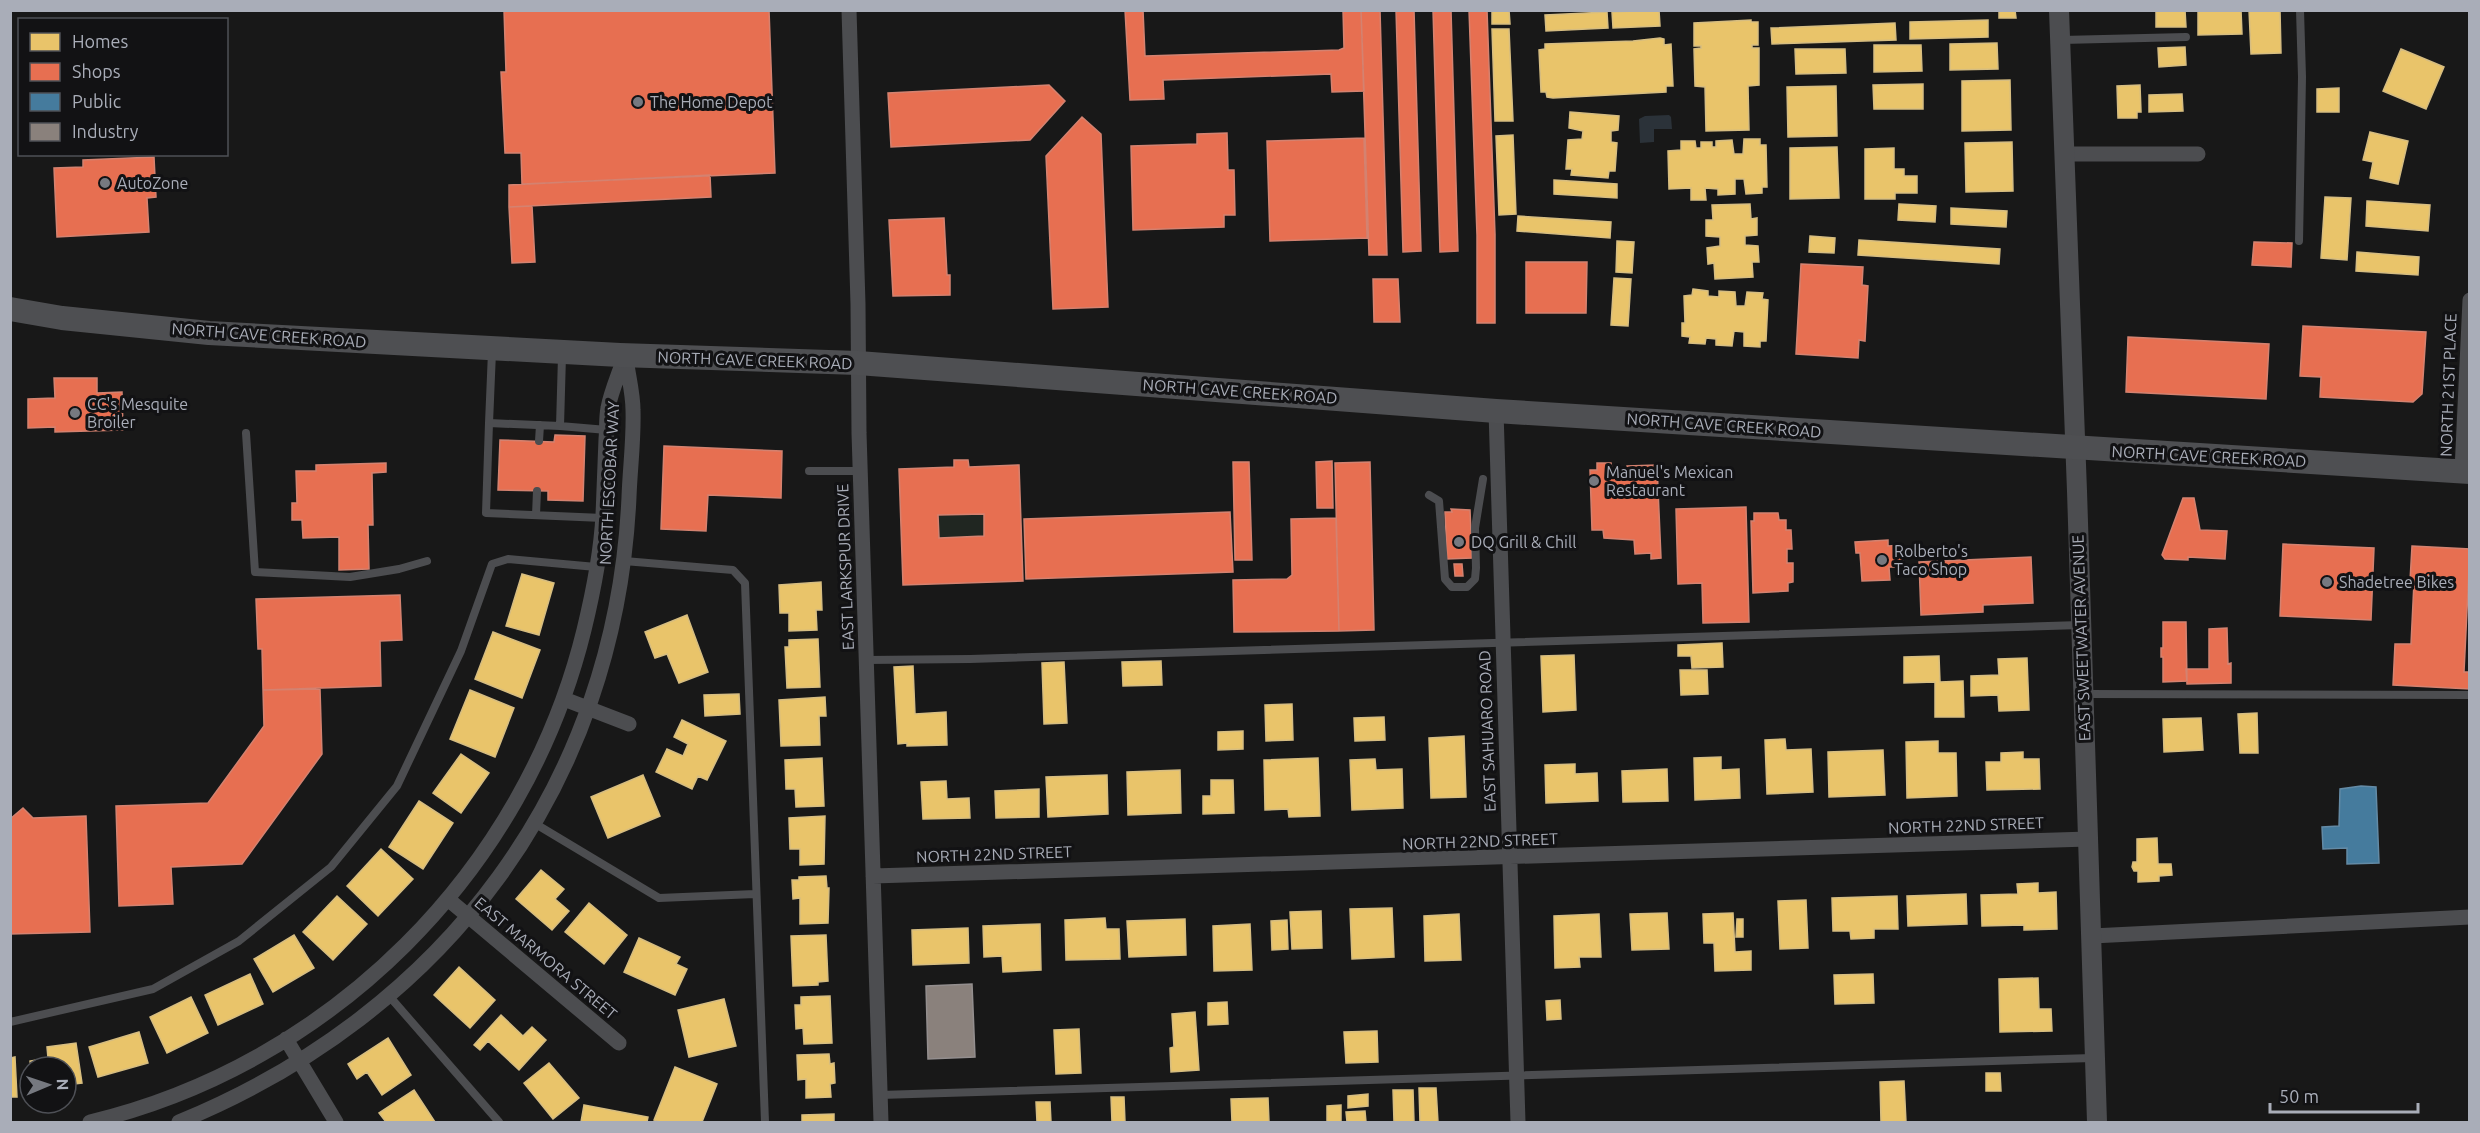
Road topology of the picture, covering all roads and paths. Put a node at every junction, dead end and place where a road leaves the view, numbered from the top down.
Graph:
1 (849, 10) edge
2 (2059, 10) edge
3 (2300, 10) edge
4 (2186, 37) dead end
5 (2060, 40) junction
6 (2064, 154) junction
7 (2198, 154) dead end
8 (2299, 241) dead end
9 (2469, 300) edge
10 (10, 309) edge
11 (492, 349) junction
12 (562, 352) junction
13 (625, 355) junction
14 (858, 363) junction
15 (1496, 411) junction
16 (489, 423) junction
17 (540, 425) junction
18 (560, 426) junction
19 (607, 430) junction
20 (246, 433) dead end
21 (539, 441) dead end
22 (2076, 448) junction
23 (809, 471) dead end
24 (860, 471) junction
25 (2466, 472) edge
26 (1482, 479) dead end
27 (537, 491) dead end
28 (1429, 495) dead end
29 (536, 515) junction
30 (603, 518) junction
31 (427, 561) dead end
32 (624, 561) junction
33 (596, 567) junction
34 (2080, 625) junction
35 (1502, 642) junction
36 (866, 660) junction
37 (2083, 694) junction
38 (2469, 695) edge
39 (564, 699) junction
40 (589, 708) junction
41 (629, 724) dead end
42 (534, 823) junction
43 (2088, 839) junction
44 (1509, 858) junction
45 (873, 876) junction
46 (755, 894) junction
47 (449, 900) junction
48 (469, 916) junction
49 (2469, 917) edge
50 (2092, 936) junction
51 (390, 997) junction
52 (10, 1022) edge
53 (286, 1039) junction
54 (619, 1043) dead end
55 (2095, 1058) junction
56 (300, 1063) junction
57 (1517, 1077) junction
58 (880, 1095) junction
59 (201, 1118) edge
60 (90, 1122) edge
61 (180, 1122) edge
62 (336, 1122) edge
63 (499, 1122) edge
64 (765, 1122) edge
65 (881, 1122) edge
66 (1518, 1122) edge
67 (2097, 1122) edge

1 - 14 street, EAST LARKSPUR DRIVE
2 - 5 street, EAST SWEETWATER AVENUE
3 - 8 lane
4 - 5 lane
5 - 6 street, EAST SWEETWATER AVENUE
6 - 7 street
6 - 22 street, EAST SWEETWATER AVENUE
9 - 25 street, NORTH 21ST PLACE
10 - 11 main road, NORTH CAVE CREEK ROAD
11 - 12 main road, NORTH CAVE CREEK ROAD
11 - 16 lane
12 - 13 main road, NORTH CAVE CREEK ROAD
12 - 18 lane
13 - 14 main road, NORTH CAVE CREEK ROAD
13 - 19 street, NORTH ESCOBAR WAY
13 - 32 street, NORTH ESCOBAR WAY
14 - 15 main road, NORTH CAVE CREEK ROAD
14 - 24 street, EAST LARKSPUR DRIVE
15 - 22 main road, NORTH CAVE CREEK ROAD
15 - 35 street, EAST SAHUARO ROAD
16 - 17 lane
16 - 29 lane
17 - 18 lane
17 - 21 lane
18 - 19 lane
19 - 30 street, NORTH ESCOBAR WAY
20 - 31 lane
22 - 25 main road, NORTH CAVE CREEK ROAD
22 - 34 street, EAST SWEETWATER AVENUE
23 - 24 lane
24 - 36 street, EAST LARKSPUR DRIVE
26 - 28 lane
27 - 29 lane
29 - 30 lane
30 - 33 street, NORTH ESCOBAR WAY
32 - 40 street, NORTH ESCOBAR WAY
32 - 46 lane
33 - 39 street, NORTH ESCOBAR WAY
33 - 52 lane
34 - 35 lane
34 - 37 street, EAST SWEETWATER AVENUE
35 - 36 lane
35 - 44 street, EAST SAHUARO ROAD
36 - 45 street, EAST LARKSPUR DRIVE
37 - 38 lane
37 - 43 street, EAST SWEETWATER AVENUE
39 - 40 street
39 - 47 street, NORTH ESCOBAR WAY
40 - 41 street
40 - 42 street, NORTH ESCOBAR WAY
42 - 46 lane
42 - 48 street, NORTH ESCOBAR WAY
43 - 44 street, NORTH 22ND STREET
43 - 50 street, EAST SWEETWATER AVENUE
44 - 45 street, NORTH 22ND STREET
44 - 57 street, EAST SAHUARO ROAD
45 - 58 street, EAST LARKSPUR DRIVE
46 - 64 lane
47 - 48 street, EAST MARMORA STREET
47 - 53 street, NORTH ESCOBAR WAY
48 - 51 street, NORTH ESCOBAR WAY
48 - 54 street, EAST MARMORA STREET
49 - 50 street
50 - 55 street, EAST SWEETWATER AVENUE
51 - 56 street, NORTH ESCOBAR WAY
51 - 63 lane
53 - 56 street
53 - 60 street, NORTH ESCOBAR WAY
55 - 57 lane
55 - 67 street, EAST SWEETWATER AVENUE
56 - 59 street, NORTH ESCOBAR WAY
56 - 62 street
57 - 58 lane
57 - 66 street, EAST SAHUARO ROAD
58 - 65 street, EAST LARKSPUR DRIVE
59 - 61 street, NORTH ESCOBAR WAY

